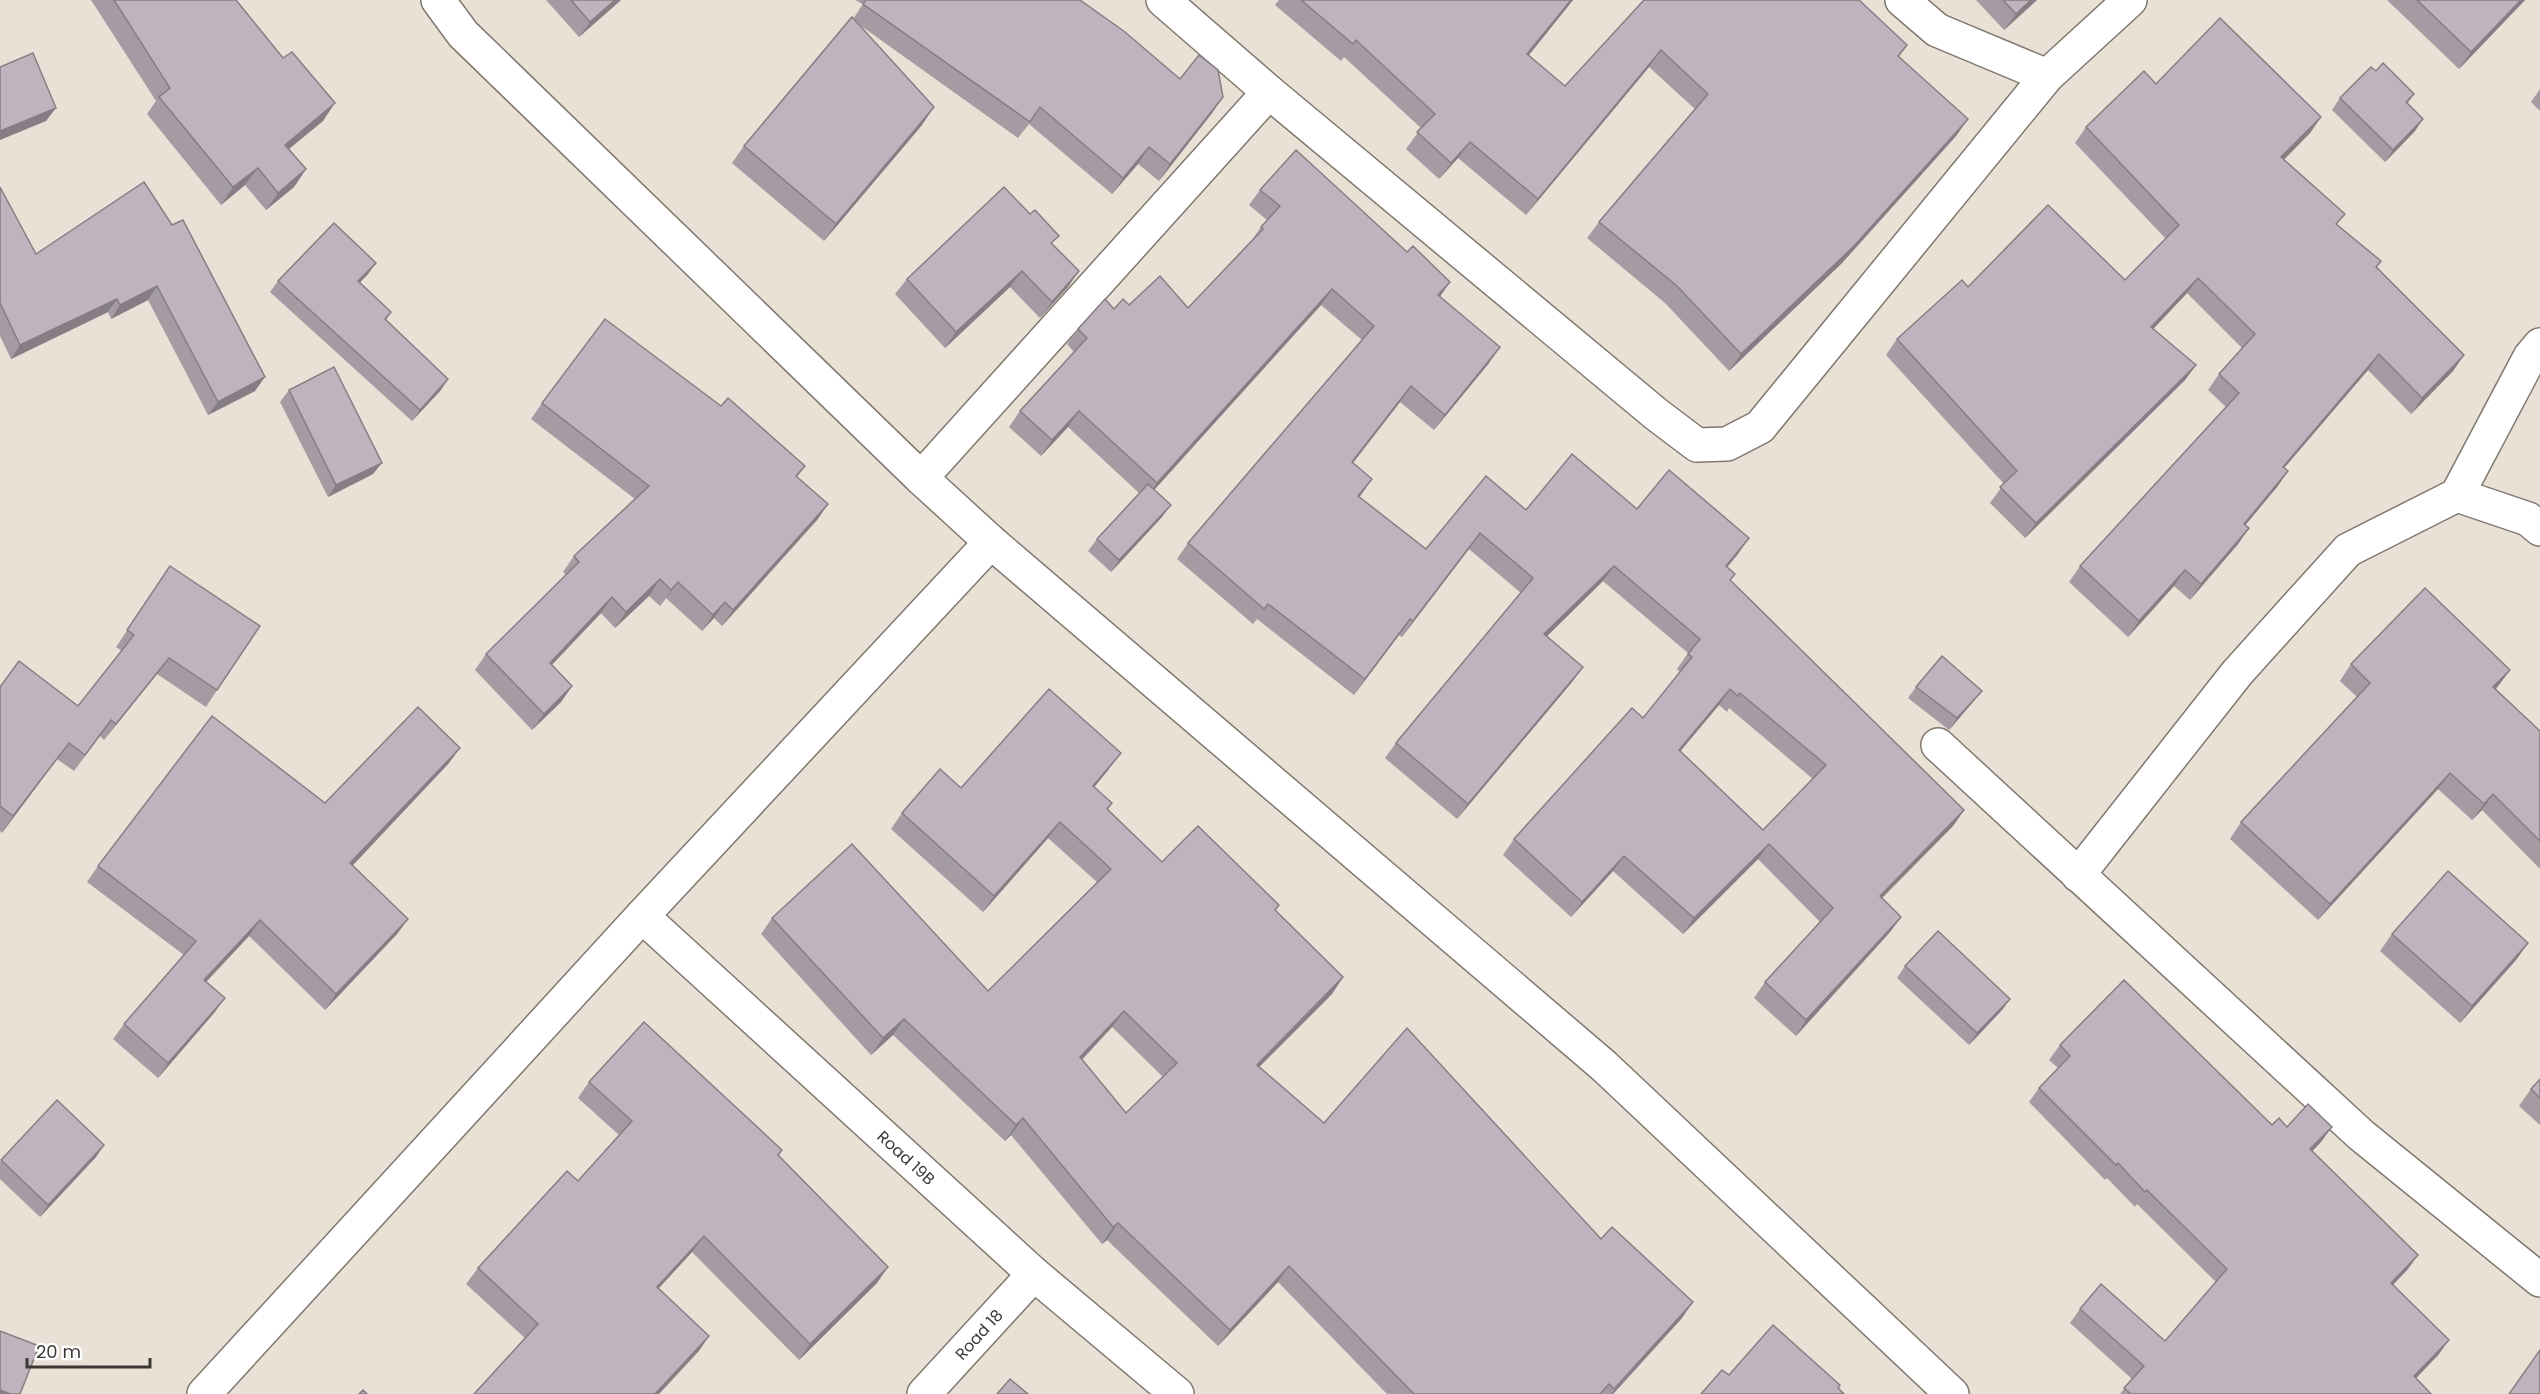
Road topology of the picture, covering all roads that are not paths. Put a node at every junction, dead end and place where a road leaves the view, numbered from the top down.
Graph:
1 (438, 0) edge
2 (1163, 0) edge
3 (1902, 0) edge
4 (2130, 0) edge
5 (2047, 76) junction
6 (1269, 92) junction
7 (2540, 345) edge
8 (921, 478) junction
9 (2457, 495) junction
10 (2540, 529) edge
11 (992, 542) junction
12 (1938, 745) dead end
13 (2078, 875) junction
14 (642, 916) junction
15 (1034, 1274) junction
16 (2540, 1280) edge
17 (204, 1394) edge
18 (924, 1394) edge
19 (1177, 1394) edge
20 (1952, 1394) edge

1 - 8 street
2 - 6 street
3 - 5 street
4 - 5 street
5 - 6 street
6 - 8 street
7 - 9 street
8 - 11 street
9 - 10 street
9 - 13 street
11 - 14 street
11 - 20 street
12 - 13 street
13 - 16 street
14 - 15 street, Road 19B
14 - 17 street
15 - 18 street, Road 18
15 - 19 street, Road 19B

